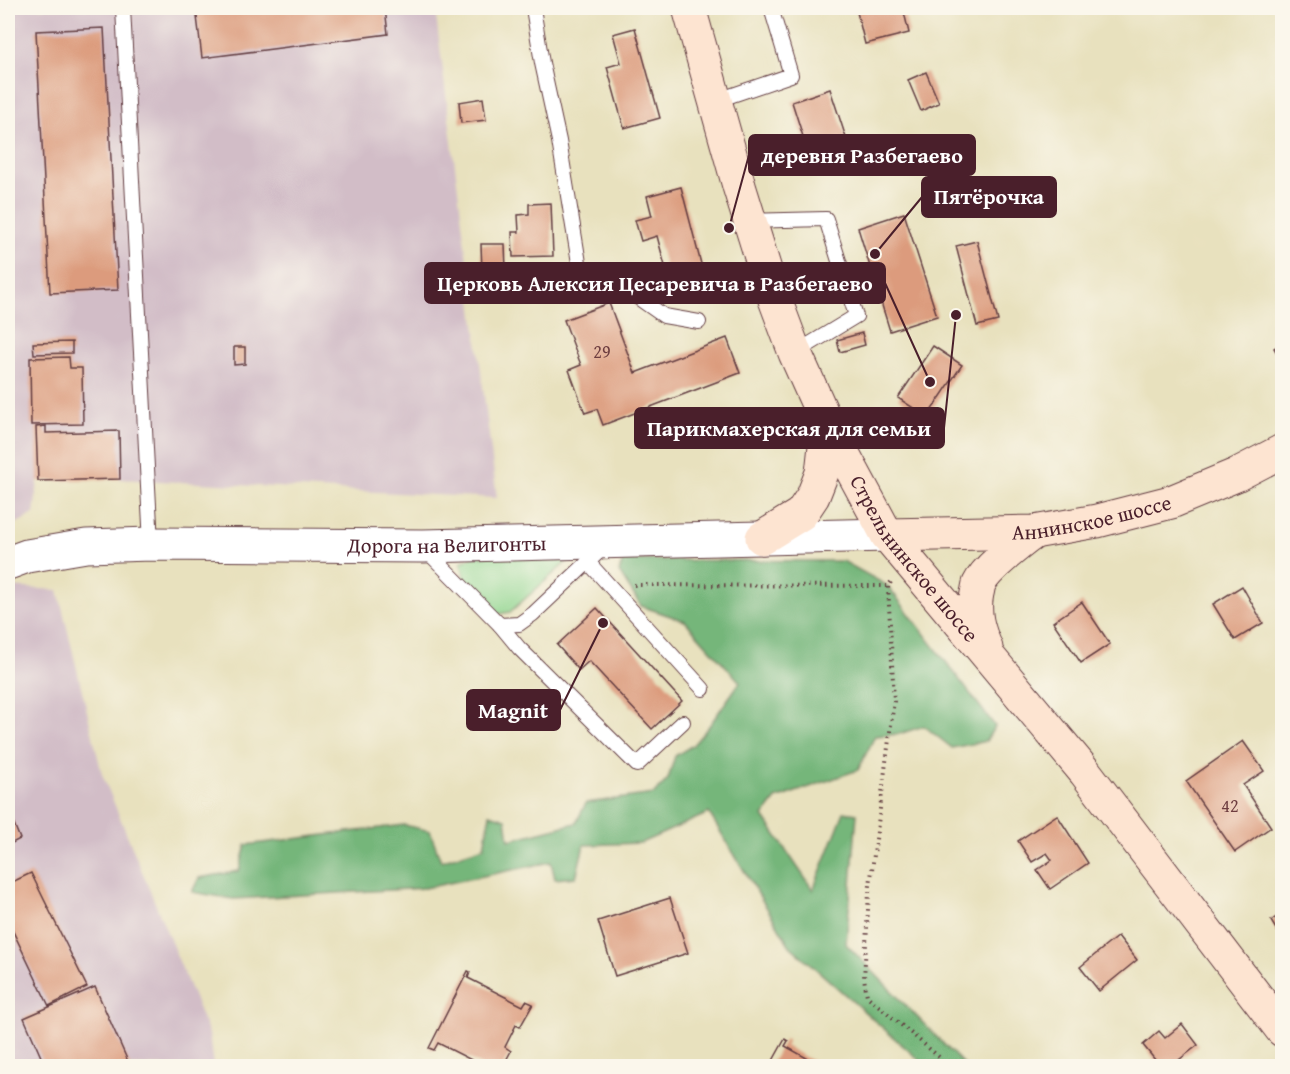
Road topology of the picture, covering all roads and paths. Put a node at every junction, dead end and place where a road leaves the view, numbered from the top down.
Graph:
1 (123, 8) edge
2 (533, 8) edge
3 (689, 8) edge
4 (771, 8) edge
5 (715, 102) junction
6 (750, 221) junction
7 (699, 322) dead end
8 (795, 353) junction
9 (826, 422) junction
10 (1282, 451) edge
11 (1034, 532) junction
12 (887, 535) junction
13 (762, 538) junction
14 (151, 544) junction
15 (423, 546) junction
16 (599, 552) junction
17 (907, 560) junction
18 (8, 563) edge
19 (609, 585) junction
20 (888, 586) junction
21 (500, 625) junction
22 (991, 661) junction
23 (703, 689) dead end
24 (683, 722) dead end
25 (1282, 1030) edge
26 (943, 1066) edge

1 - 14 lane
2 - 7 lane
3 - 5 main road, Стрельнинское шоссе
4 - 5 lane
5 - 6 main road, Стрельнинское шоссе
6 - 8 main road, Стрельнинское шоссе
6 - 8 lane
8 - 9 main road, Стрельнинское шоссе
9 - 12 main road, Стрельнинское шоссе
9 - 13 main road
10 - 11 main road, Аннинское шоссе
11 - 12 main road, Аннинское шоссе
11 - 22 main road
12 - 13 street, Дорога на Велигонты
12 - 17 main road, Стрельнинское шоссе
13 - 16 street, Дорога на Велигонты
14 - 15 street, Дорога на Велигонты
14 - 18 street, Дорога на Велигонты
15 - 16 street, Дорога на Велигонты
15 - 21 lane
16 - 19 lane
16 - 21 lane
17 - 20 path
17 - 22 main road, Стрельнинское шоссе
19 - 20 path
19 - 23 lane
20 - 26 path
21 - 24 lane
22 - 25 main road, Стрельнинское шоссе

